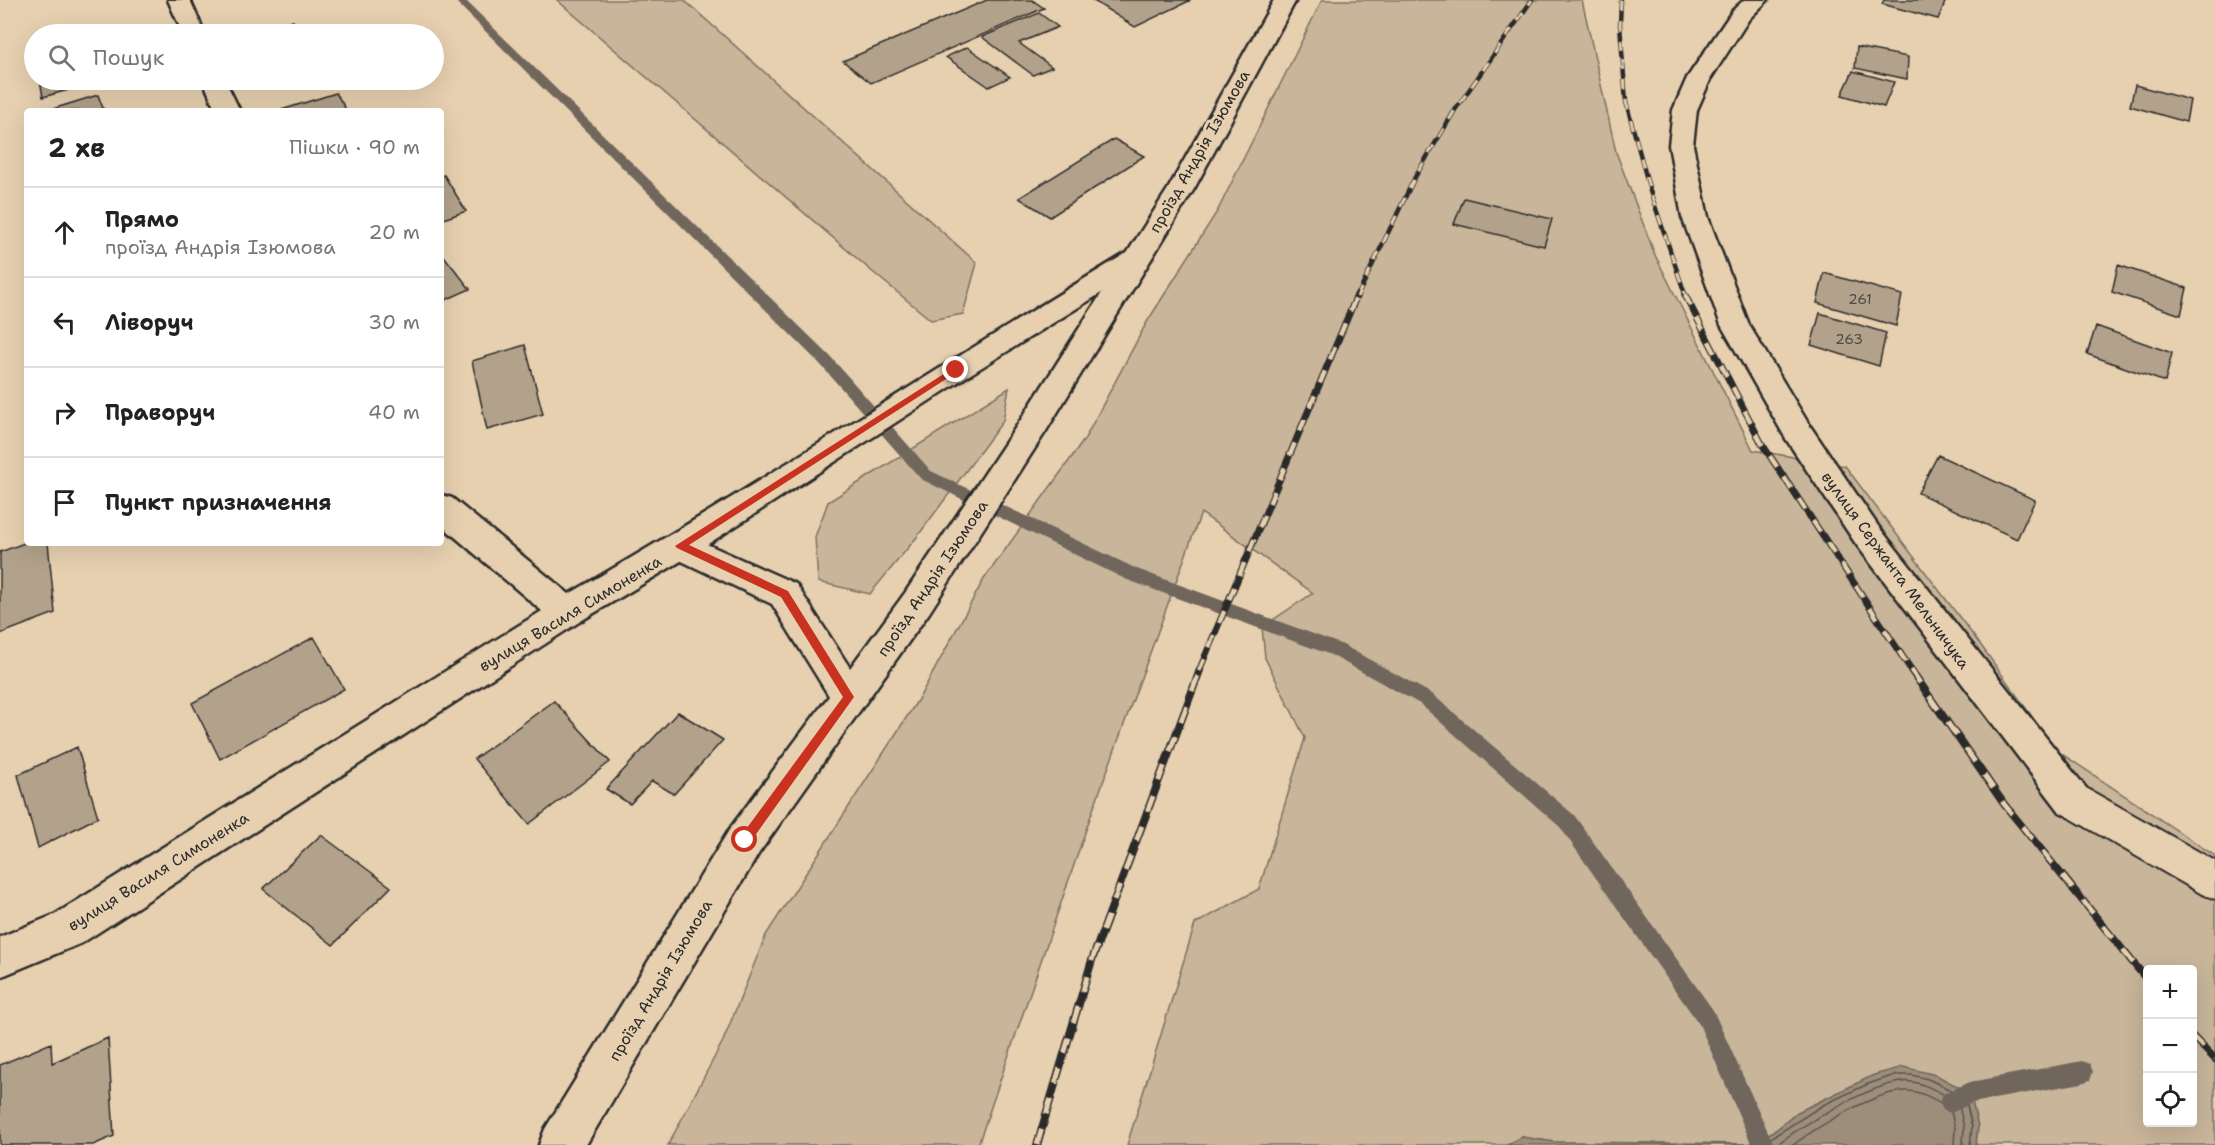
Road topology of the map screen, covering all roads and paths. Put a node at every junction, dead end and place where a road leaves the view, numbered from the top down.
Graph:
1 (179, 0) edge
2 (1285, 0) edge
3 (1757, 0) edge
4 (190, 24) edge
5 (219, 90) edge
6 (227, 108) edge
7 (1135, 260) junction
8 (444, 510) edge
9 (680, 546) junction
10 (567, 612) junction
11 (849, 697) junction
12 (2073, 800) joint
13 (2215, 881) edge
14 (0, 957) edge
15 (561, 1145) edge

1 - 4 street
2 - 7 street, проїзд Андрія Ізюмова
3 - 12 street, вулиця Сержанта Мельничука
5 - 6 street
7 - 9 street, вулиця Василя Симоненка
7 - 11 street, проїзд Андрія Ізюмова
8 - 10 street
9 - 10 street, вулиця Василя Симоненка
9 - 11 street
10 - 14 street, вулиця Василя Симоненка
11 - 15 street, проїзд Андрія Ізюмова
12 - 13 lane

